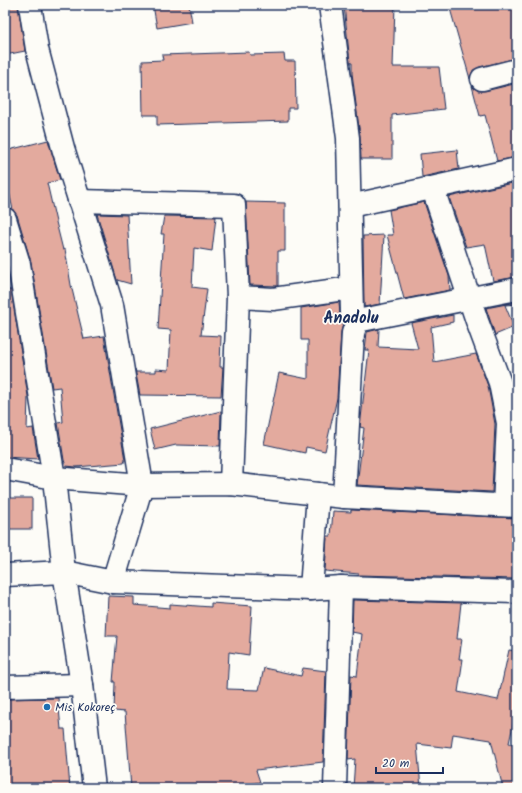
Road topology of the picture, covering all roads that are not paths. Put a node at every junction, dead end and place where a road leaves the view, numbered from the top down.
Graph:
1 (30, 5) edge
2 (330, 5) edge
3 (517, 70) edge
4 (482, 79) dead end
5 (517, 169) edge
6 (433, 189) junction
7 (79, 201) junction
8 (350, 206) junction
9 (5, 219) edge
10 (12, 266) edge
11 (351, 288) junction
12 (517, 289) edge
13 (238, 297) junction
14 (469, 298) junction
15 (357, 321) junction
16 (5, 469) edge
17 (54, 478) junction
18 (231, 484) junction
19 (142, 485) junction
20 (318, 494) junction
21 (344, 497) junction
22 (510, 506) edge
23 (64, 572) junction
24 (5, 575) edge
25 (113, 582) junction
26 (341, 587) junction
27 (311, 589) junction
28 (517, 592) edge
29 (82, 685) junction
30 (5, 687) edge
31 (94, 788) edge
32 (335, 788) edge

1 - 7 street
2 - 8 street
3 - 4 street
5 - 6 street
6 - 8 street
6 - 14 street
7 - 13 street
7 - 19 street
8 - 11 street
9 - 10 street
10 - 17 street
11 - 13 street
11 - 15 street
12 - 14 street
13 - 18 street
14 - 15 street
14 - 22 street
15 - 21 street
16 - 17 street
17 - 19 street
17 - 23 street
18 - 19 street
18 - 20 street
19 - 25 street
20 - 21 street
20 - 27 street
21 - 22 street
23 - 24 street
23 - 25 street
23 - 29 street
25 - 27 street
26 - 27 street
26 - 28 street
26 - 32 street
29 - 30 street
29 - 31 street

